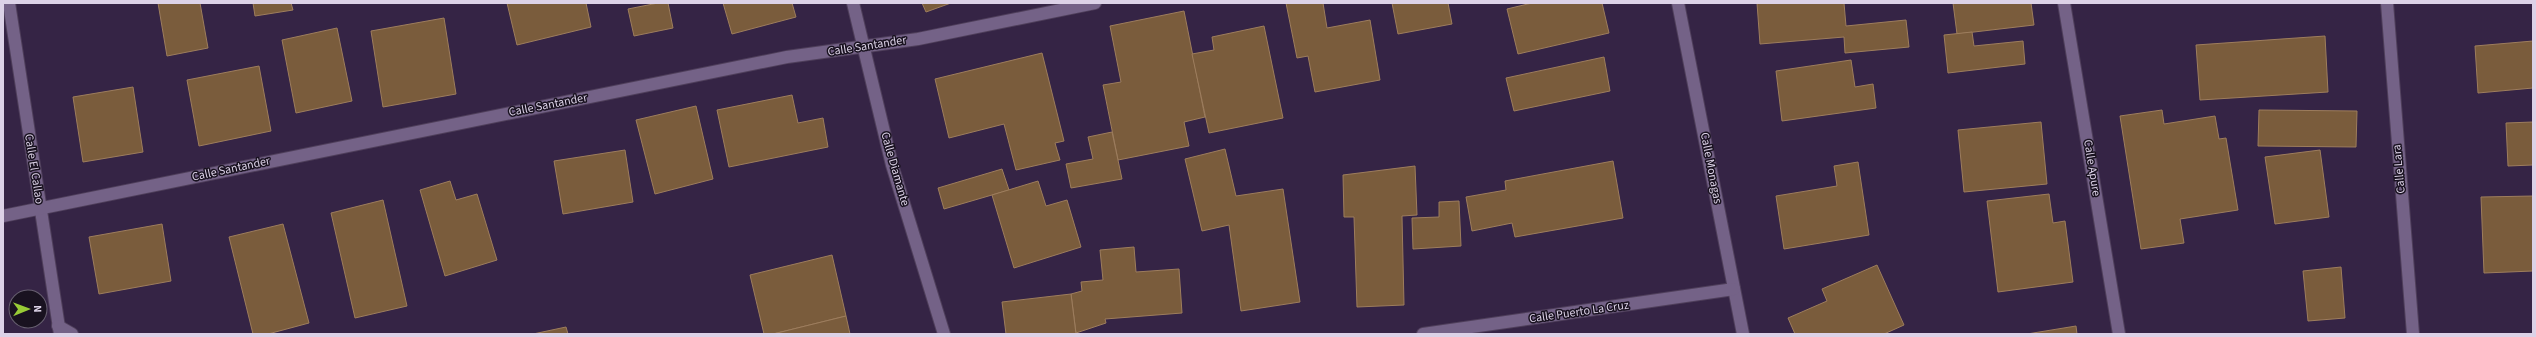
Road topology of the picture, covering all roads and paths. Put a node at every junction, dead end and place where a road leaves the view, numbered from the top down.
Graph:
1 (9, 3) edge
2 (853, 3) edge
3 (1095, 3) edge
4 (1678, 3) edge
5 (2064, 3) edge
6 (2387, 3) edge
7 (863, 47) junction
8 (40, 208) junction
9 (3, 216) edge
10 (1734, 289) junction
11 (59, 330) edge
12 (72, 334) edge
13 (944, 334) edge
14 (1423, 334) edge
15 (1743, 334) edge
16 (2119, 334) edge
17 (2413, 334) edge

1 - 8 street, Calle El Callao
2 - 7 street, Calle Diamante
3 - 7 street, Calle Santander
4 - 10 street, Calle Monagas
5 - 16 street, Calle Apure
6 - 17 street, Calle Lara
7 - 8 street, Calle Santander
7 - 13 street, Calle Diamante
8 - 9 street, Calle Santander
8 - 11 street, Calle El Callao
10 - 14 street, Calle Puerto La Cruz
10 - 15 street, Calle Monagas
11 - 12 street

